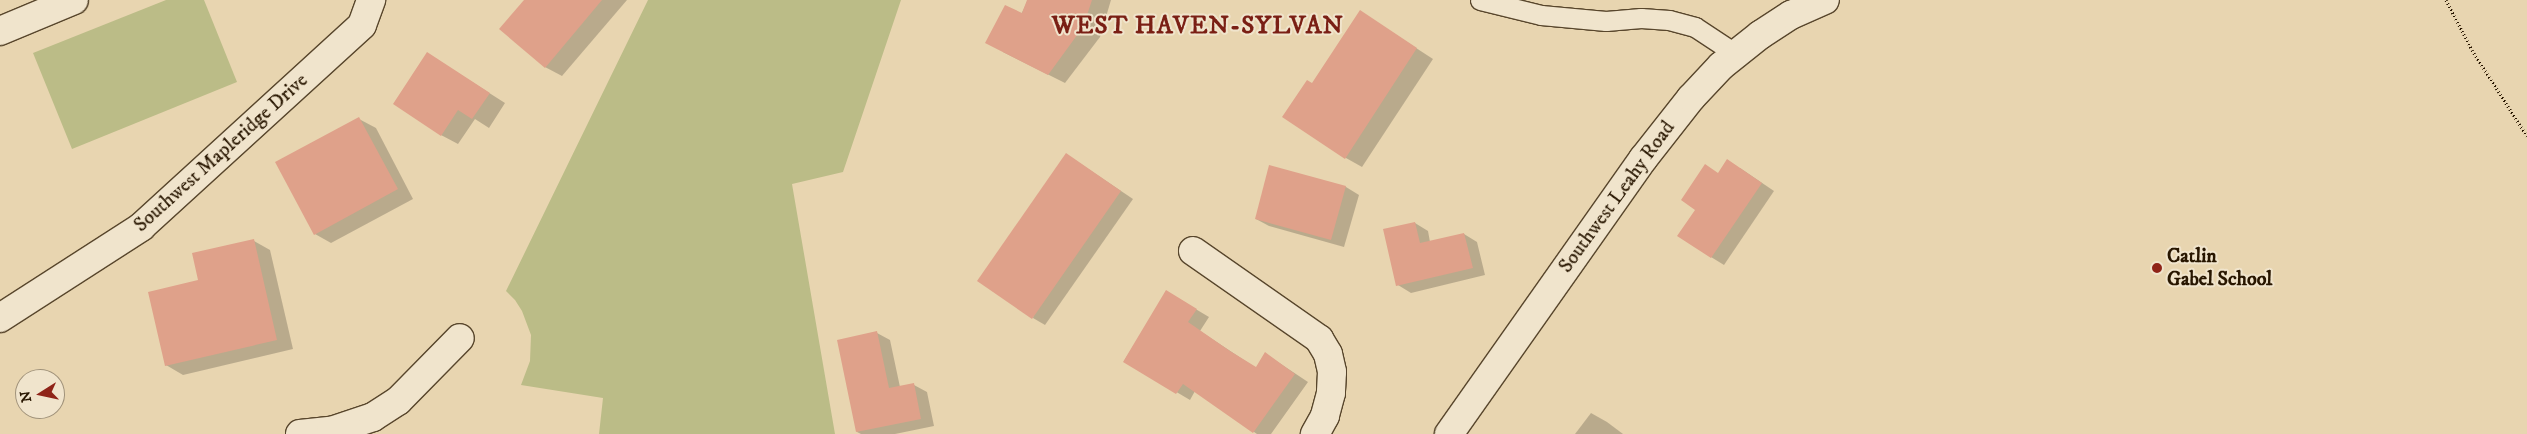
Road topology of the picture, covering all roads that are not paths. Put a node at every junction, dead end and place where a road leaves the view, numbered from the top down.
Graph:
1 (74, 0) edge
2 (371, 0) edge
3 (1480, 0) edge
4 (1825, 0) edge
5 (0, 31) edge
6 (1736, 54) junction
7 (1193, 251) dead end
8 (0, 318) edge
9 (460, 338) dead end
10 (300, 434) edge
11 (1315, 434) edge
12 (1449, 434) edge

1 - 5 street
2 - 8 street, Southwest Mapleridge Drive
3 - 6 lane
4 - 6 street, Southwest Leahy Road
6 - 12 street, Southwest Leahy Road
7 - 11 street
9 - 10 street

